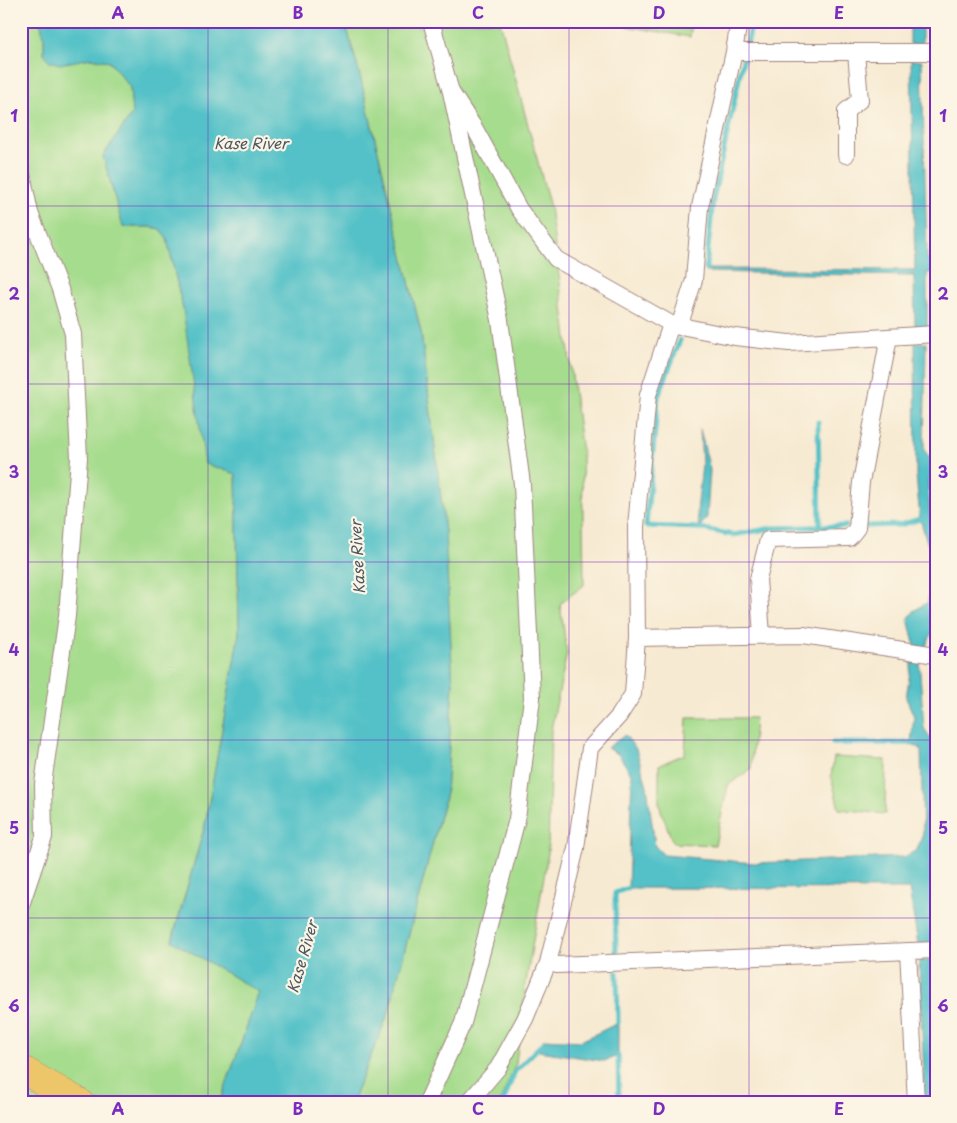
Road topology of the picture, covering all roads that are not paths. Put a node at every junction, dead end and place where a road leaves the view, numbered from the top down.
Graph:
1 (431, 21) edge
2 (739, 21) edge
3 (734, 52) junction
4 (856, 52) junction
5 (936, 52) edge
6 (451, 92) junction
7 (846, 155) dead end
8 (21, 169) edge
9 (675, 326) junction
10 (936, 334) edge
11 (889, 336) junction
12 (762, 636) junction
13 (637, 638) junction
14 (936, 655) edge
15 (21, 905) edge
16 (936, 950) edge
17 (908, 951) junction
18 (548, 963) junction
19 (21, 1069) edge
20 (79, 1102) edge
21 (427, 1102) edge
22 (469, 1102) edge
23 (916, 1102) edge

1 - 6 street
2 - 3 street
3 - 4 street
3 - 9 street
4 - 5 street
4 - 7 street
6 - 9 street
6 - 21 street
8 - 15 street
9 - 11 street
9 - 13 street
10 - 11 street
11 - 12 street
12 - 13 street
12 - 14 street
13 - 18 street
16 - 17 street
17 - 18 street
17 - 23 street
18 - 22 street
19 - 20 highway

